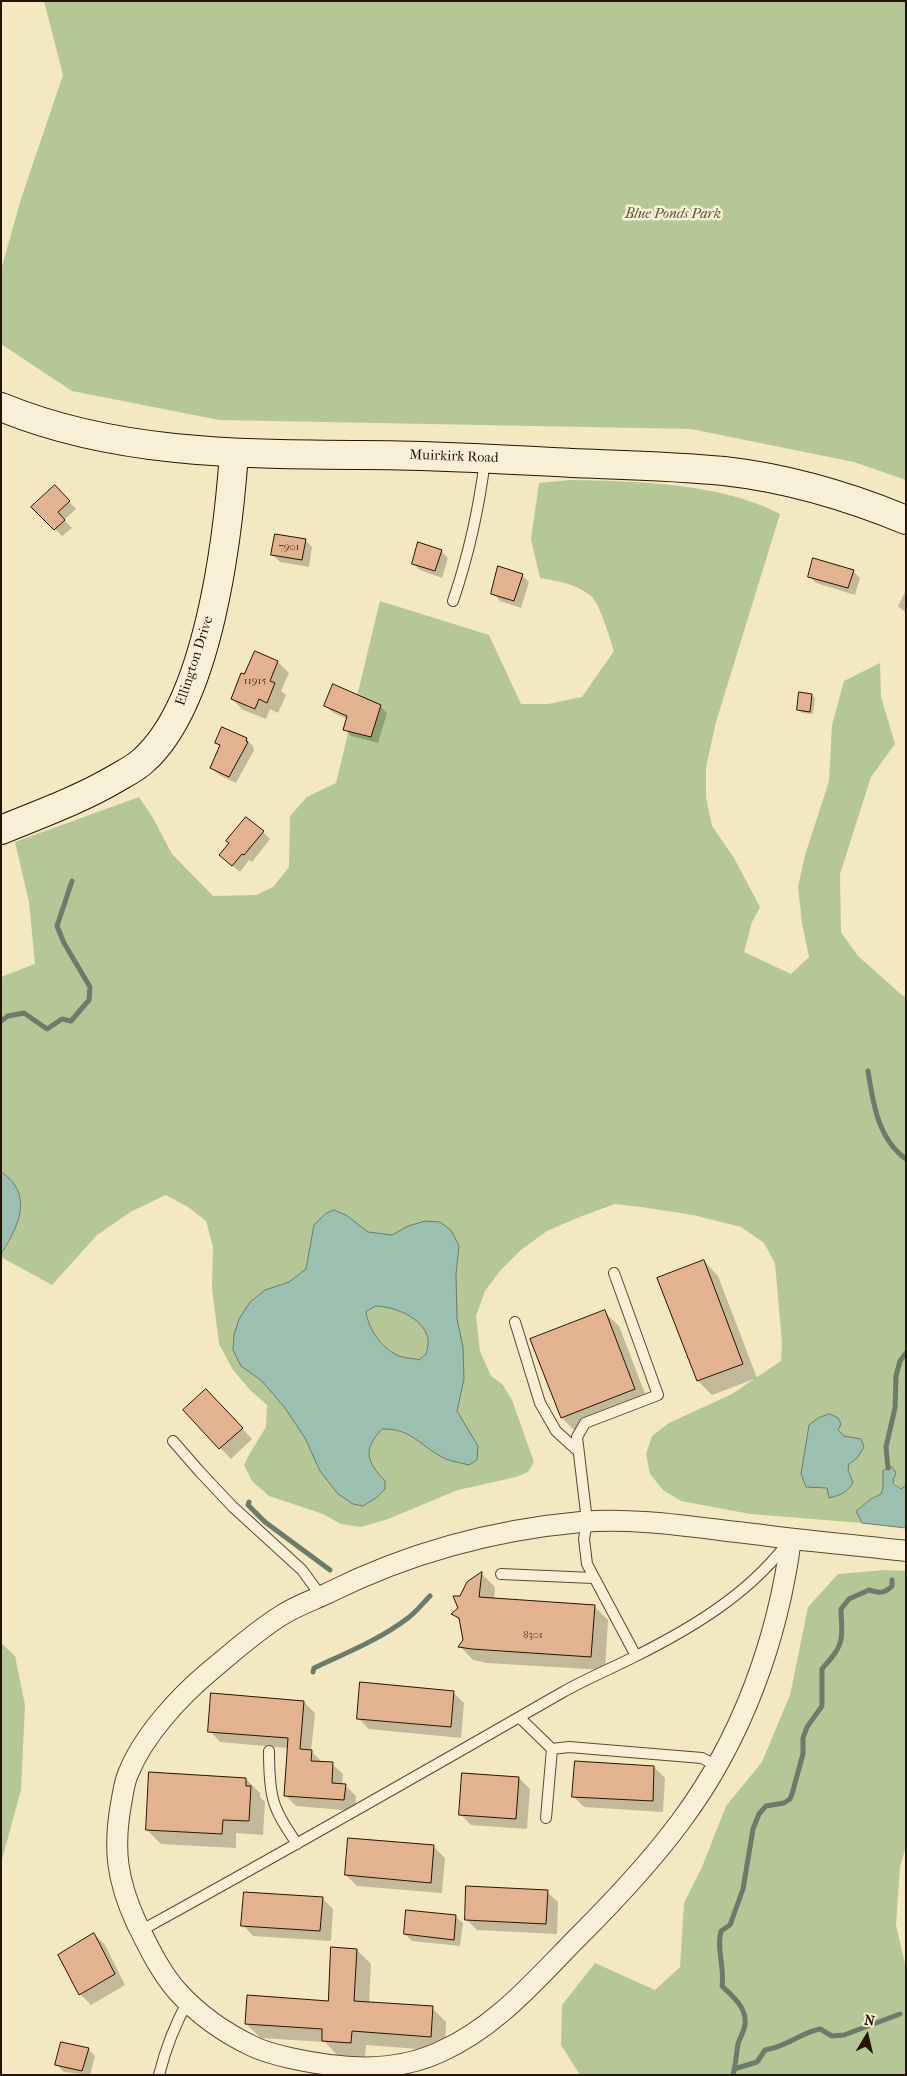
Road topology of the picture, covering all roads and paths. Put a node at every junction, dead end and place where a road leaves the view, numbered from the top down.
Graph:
1 (1, 407) edge
2 (234, 453) junction
3 (485, 459) junction
4 (906, 520) edge
5 (453, 601) dead end
6 (1, 830) edge
7 (614, 1274) dead end
8 (514, 1322) dead end
9 (173, 1441) dead end
10 (578, 1451) junction
11 (587, 1521) junction
12 (791, 1539) junction
13 (906, 1551) edge
14 (501, 1574) dead end
15 (593, 1578) junction
16 (322, 1596) junction
17 (636, 1656) junction
18 (520, 1718) junction
19 (552, 1749) junction
20 (269, 1751) dead end
21 (717, 1766) junction
22 (546, 1818) dead end
23 (297, 1844) junction
24 (140, 1931) junction
25 (188, 2001) junction
26 (382, 2071) edge
27 (159, 2075) edge

1 - 2 main road, Muirkirk Road
2 - 3 main road, Muirkirk Road
2 - 6 main road, Ellington Drive
3 - 4 main road, Muirkirk Road
3 - 5 lane
7 - 10 lane
8 - 10 lane
9 - 16 lane
10 - 11 lane
11 - 12 street
11 - 15 lane
11 - 16 street
12 - 13 street
12 - 17 lane
12 - 21 street
14 - 15 lane
15 - 17 lane
16 - 24 street
17 - 18 lane
18 - 19 lane
18 - 23 lane
19 - 21 lane
19 - 22 lane
20 - 23 lane
21 - 26 street
23 - 24 lane
24 - 25 street
25 - 26 street
25 - 27 lane

